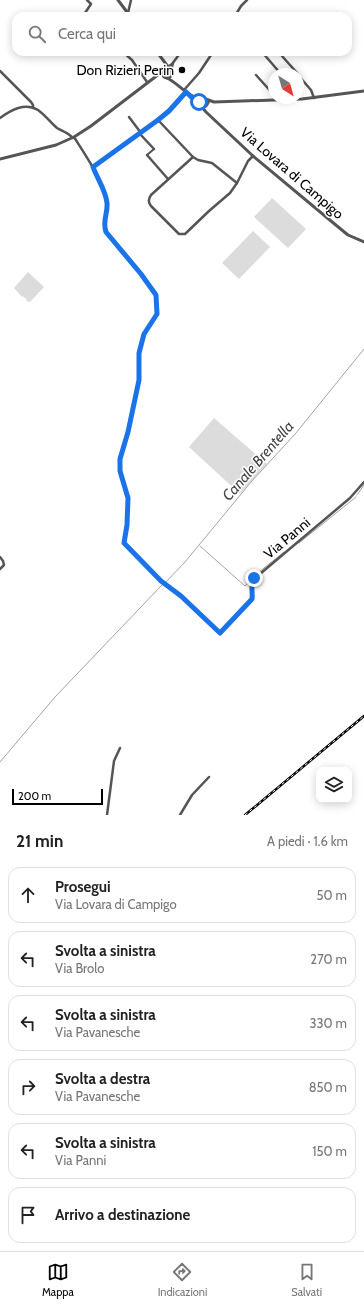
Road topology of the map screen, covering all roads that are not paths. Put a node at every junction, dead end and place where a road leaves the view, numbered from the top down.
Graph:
1 (87, 0) edge
2 (118, 0) edge
3 (131, 0) edge
4 (247, 0) edge
5 (86, 12) edge
6 (127, 12) edge
7 (129, 12) edge
8 (237, 12) edge
9 (128, 56) edge
10 (160, 56) edge
11 (178, 56) edge
12 (210, 56) edge
13 (265, 56) edge
14 (282, 56) dead end
15 (173, 62) junction
16 (276, 68) edge
17 (293, 68) edge
18 (167, 70) junction
19 (0, 71) edge
20 (256, 75) dead end
21 (166, 78) junction
22 (152, 79) junction
23 (304, 81) edge
24 (147, 82) junction
25 (178, 84) junction
26 (268, 88) edge
27 (186, 91) junction
28 (364, 91) edge
29 (304, 97) edge
30 (202, 98) junction
31 (314, 98) junction
32 (268, 99) edge
33 (208, 100) junction
34 (215, 102) junction
35 (200, 105) junction
36 (207, 105) junction
37 (33, 108) junction
38 (209, 115) junction
39 (129, 117) dead end
40 (0, 118) edge
41 (158, 120) junction
42 (140, 133) junction
43 (74, 138) junction
44 (154, 149) joint
45 (147, 155) joint
46 (253, 156) junction
47 (193, 157) junction
48 (0, 159) edge
49 (93, 167) junction
50 (168, 179) junction
51 (237, 183) junction
52 (364, 242) edge
53 (364, 482) edge
54 (0, 557) edge
55 (0, 569) edge
56 (120, 748) dead end
57 (209, 777) dead end
58 (107, 815) edge
59 (180, 815) edge

1 - 5 street
2 - 6 street
3 - 7 street
4 - 8 street
9 - 24 street
10 - 18 street
11 - 15 street
12 - 27 street
13 - 16 street
14 - 17 street
15 - 18 street
15 - 18 street
18 - 21 street
18 - 21 street
18 - 22 street
18 - 25 street, Via Lovara di Campigo
19 - 37 street
20 - 26 street
21 - 22 street
21 - 25 street, Via Lovara di Campigo
22 - 24 street
23 - 31 street
24 - 43 street
25 - 27 street, Via Lovara di Campigo
27 - 30 street, Via Lovara di Campigo
27 - 35 street, Via Lovara di Campigo
27 - 41 street
28 - 31 street
29 - 31 street
30 - 33 street
30 - 35 street
32 - 34 street
33 - 34 street
33 - 36 street
34 - 36 street
35 - 36 street
35 - 38 street, Via Lovara di Campigo
36 - 38 street
37 - 40 street
37 - 43 street
38 - 46 street, Via Lovara di Campigo
39 - 42 street
41 - 42 street
41 - 47 street
42 - 44 street
42 - 49 street
43 - 48 street
43 - 49 street
44 - 45 street
45 - 50 street
46 - 51 street
46 - 52 street, Via Lovara di Campigo
47 - 50 street
47 - 51 street
49 - 53 street, Via Panni
50 - 51 street
54 - 55 street
56 - 58 street
57 - 59 street

